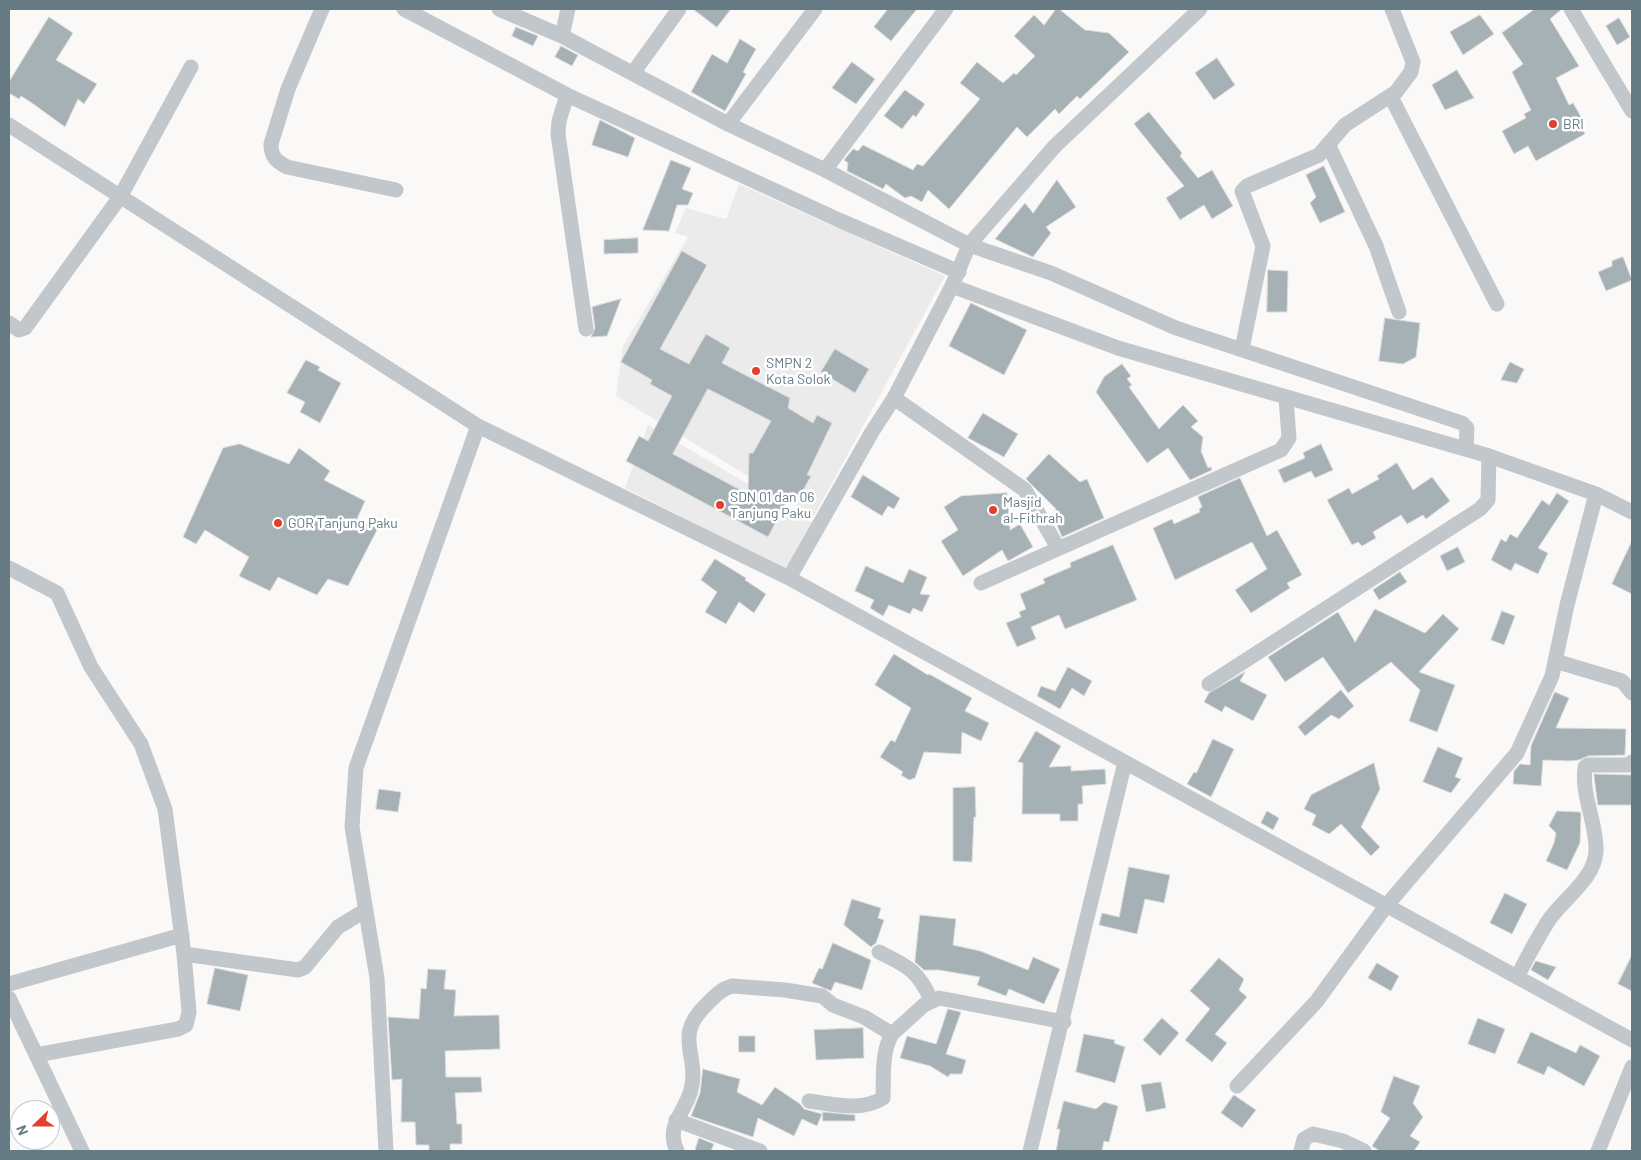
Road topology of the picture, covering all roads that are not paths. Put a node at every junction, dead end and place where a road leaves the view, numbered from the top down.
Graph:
1 (322, 9) edge
2 (404, 9) edge
3 (499, 9) edge
4 (568, 9) edge
5 (679, 9) edge
6 (815, 9) edge
7 (946, 9) edge
8 (1392, 9) edge
9 (1571, 9) edge
10 (1197, 10) edge
11 (562, 36) junction
12 (192, 67) dead end
13 (633, 73) junction
14 (566, 95) junction
15 (1390, 98) junction
16 (1632, 111) edge
17 (9, 124) edge
18 (728, 124) junction
19 (1328, 144) junction
20 (825, 170) junction
21 (396, 190) dead end
22 (120, 197) junction
23 (969, 244) junction
24 (958, 272) junction
25 (952, 286) junction
26 (1497, 304) dead end
27 (1399, 312) dead end
28 (9, 323) edge
29 (586, 329) dead end
30 (1242, 349) junction
31 (894, 398) junction
32 (1286, 398) junction
33 (478, 426) junction
34 (1466, 449) junction
35 (1489, 456) junction
36 (1596, 494) junction
37 (1632, 512) edge
38 (1058, 548) junction
39 (9, 568) edge
40 (789, 578) junction
41 (981, 583) dead end
42 (1555, 661) junction
43 (1209, 684) dead end
44 (1632, 693) edge
45 (1125, 762) junction
46 (1632, 762) edge
47 (1386, 906) junction
48 (366, 910) junction
49 (182, 935) junction
50 (879, 952) dead end
51 (184, 954) junction
52 (1517, 977) junction
53 (9, 984) edge
54 (9, 998) edge
55 (930, 1000) junction
56 (1064, 1022) junction
57 (892, 1034) junction
58 (1632, 1040) edge
59 (36, 1055) junction
60 (1632, 1067) edge
61 (1237, 1086) dead end
62 (809, 1100) dead end
63 (676, 1120) junction
64 (82, 1151) edge
65 (386, 1151) edge
66 (677, 1151) edge
67 (760, 1151) edge
68 (1030, 1151) edge
69 (1301, 1151) edge
70 (1364, 1151) edge
71 (1598, 1151) edge

1 - 21 street
2 - 14 street
3 - 11 street
4 - 11 street
5 - 13 street
6 - 18 street
7 - 20 street
8 - 15 street
9 - 16 street
10 - 23 street
11 - 13 street
12 - 22 street
13 - 18 street
14 - 24 street
14 - 29 street
15 - 19 street
15 - 26 street
17 - 22 street
18 - 20 street
19 - 27 street
19 - 30 street
20 - 23 street
22 - 28 street
22 - 33 street
23 - 24 street
23 - 30 street
24 - 25 street
25 - 31 street
25 - 32 street
30 - 34 street
31 - 38 street
31 - 40 street
32 - 34 street
32 - 38 street
33 - 40 street
33 - 48 street
34 - 35 street
35 - 36 street
35 - 43 street
36 - 37 street
36 - 42 street
38 - 41 street
39 - 49 street
40 - 45 street
42 - 44 street
42 - 47 street
45 - 47 street
45 - 56 street
46 - 52 street
47 - 52 street
47 - 61 street
48 - 51 street
48 - 65 street
49 - 51 street
49 - 53 street
50 - 55 street
51 - 59 street
52 - 58 street
54 - 59 street
55 - 56 street
55 - 57 street
56 - 68 street
57 - 62 street
57 - 63 street
59 - 64 street
60 - 71 street
63 - 66 street
63 - 67 street
69 - 70 street

